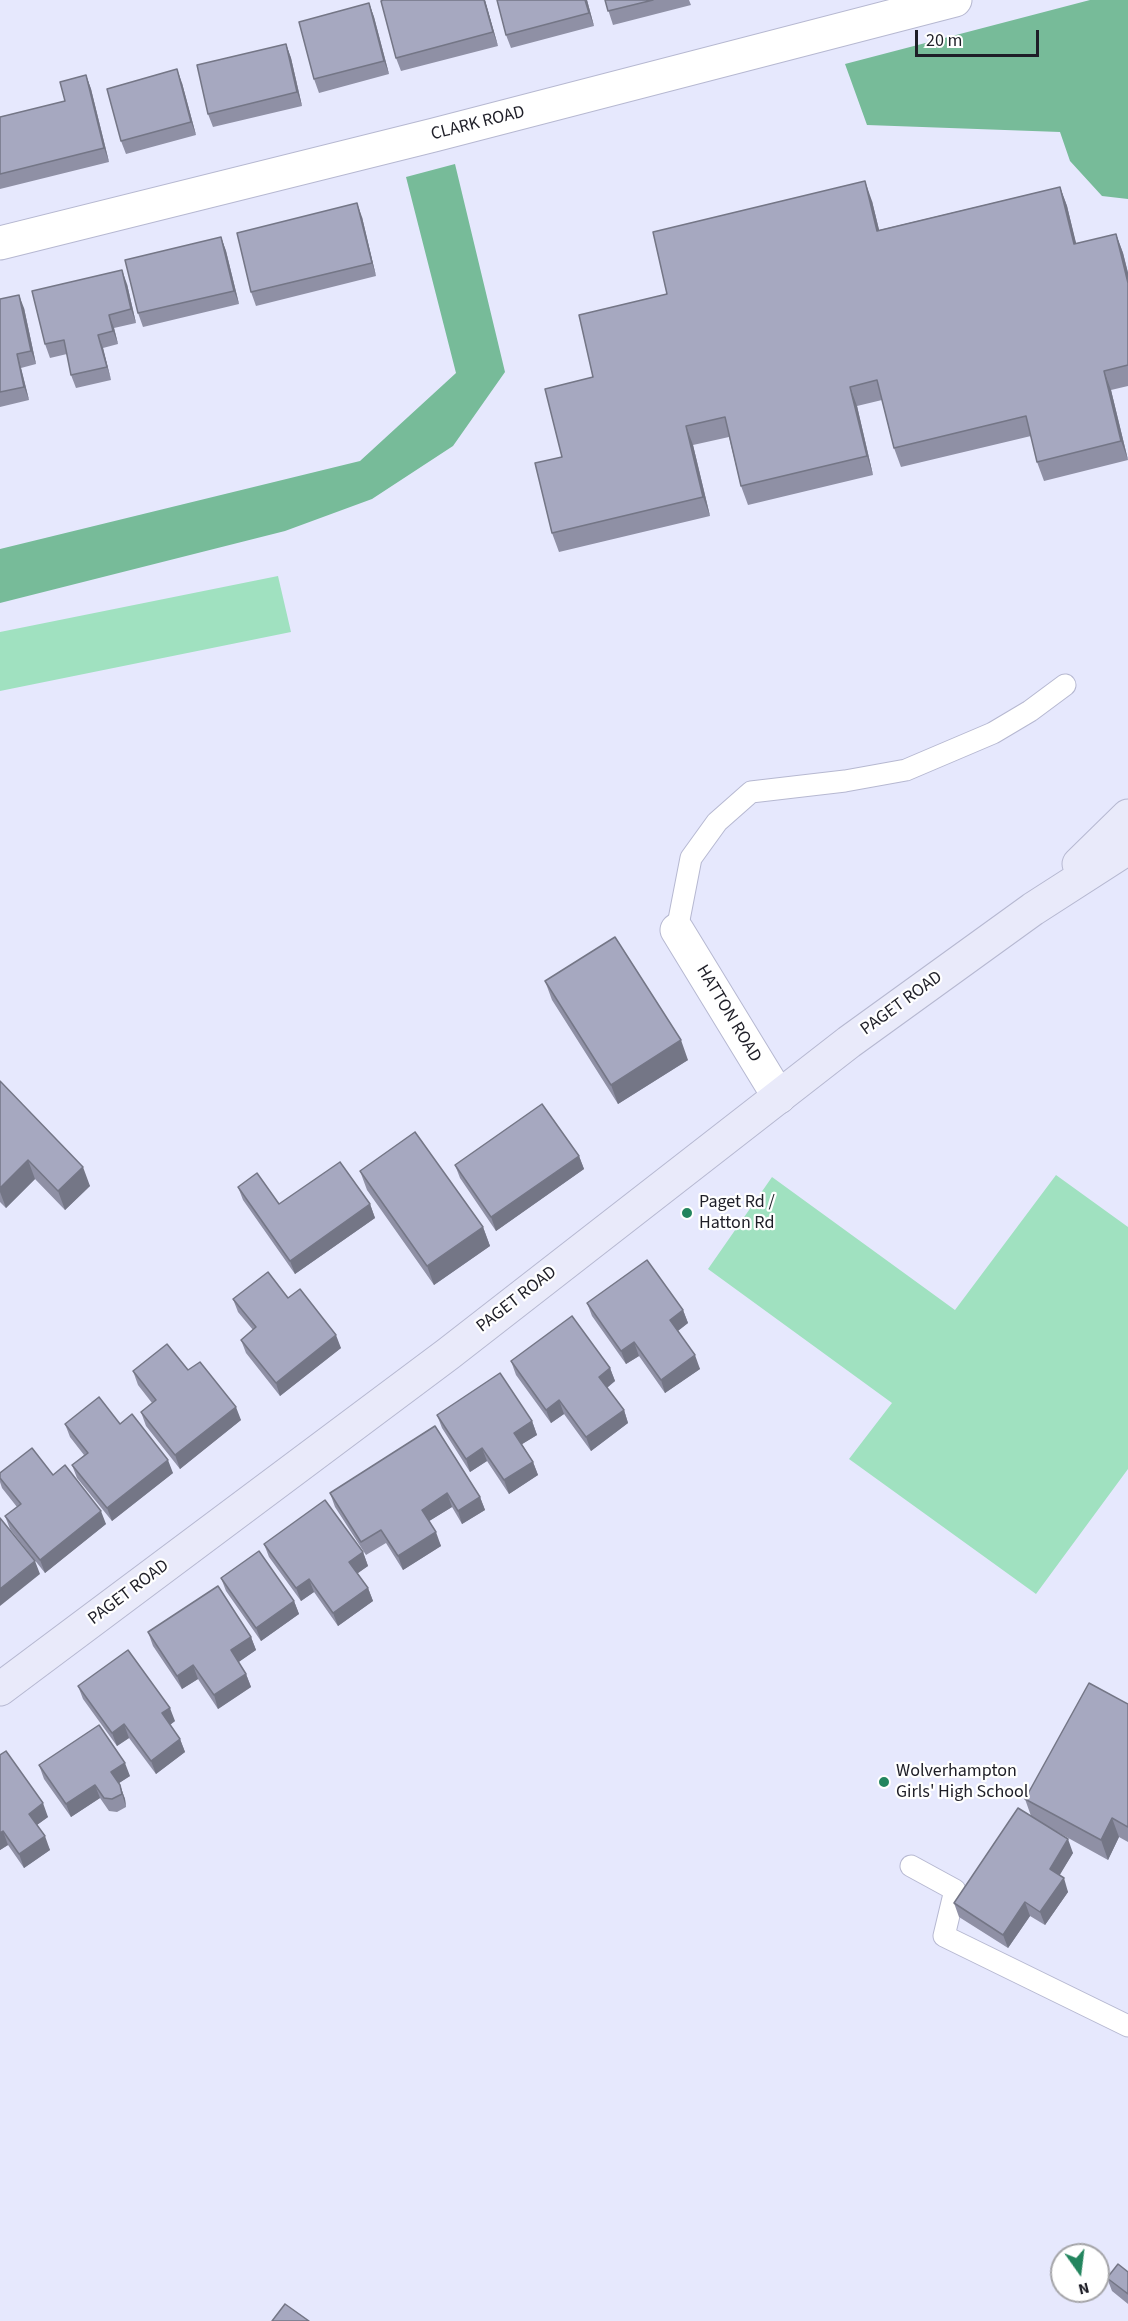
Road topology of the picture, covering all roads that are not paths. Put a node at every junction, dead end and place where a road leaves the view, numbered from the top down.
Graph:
1 (955, 0) edge
2 (0, 243) edge
3 (1065, 685) dead end
4 (1128, 816) edge
5 (1128, 848) edge
6 (1033, 909) junction
7 (677, 930) joint
8 (779, 1097) junction
9 (0, 1689) edge
10 (911, 1866) dead end
11 (1128, 2026) edge

1 - 2 street, CLARK ROAD
3 - 7 lane
4 - 6 street, PAGET ROAD
5 - 6 street, PAGET ROAD
6 - 8 street, PAGET ROAD
7 - 8 street, HATTON ROAD
8 - 9 street, PAGET ROAD
10 - 11 lane

